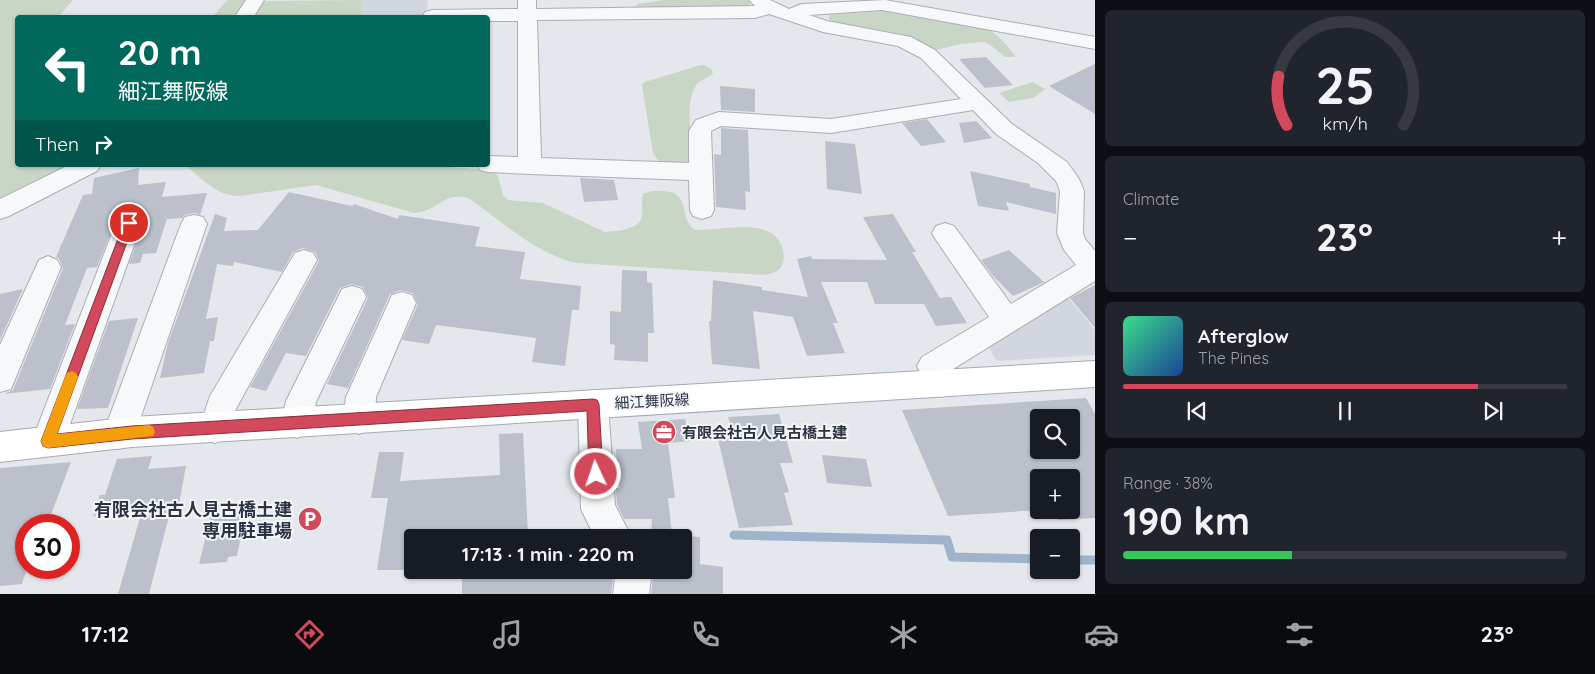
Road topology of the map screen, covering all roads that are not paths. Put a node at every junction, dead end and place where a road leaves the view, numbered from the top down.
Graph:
1 (255, 0) edge
2 (772, 7) edge
3 (527, 8) edge
4 (433, 11) edge
5 (245, 15) edge
6 (1095, 43) edge
7 (977, 103) junction
8 (490, 164) edge
9 (530, 166) junction
10 (85, 167) edge
11 (701, 172) junction
12 (0, 210) edge
13 (702, 210) dead end
14 (129, 223) dead end
15 (194, 224) dead end
16 (945, 233) dead end
17 (304, 260) dead end
18 (48, 267) dead end
19 (1094, 269) edge
20 (352, 297) dead end
21 (402, 303) dead end
22 (1007, 321) junction
23 (1095, 374) edge
24 (0, 379) edge
25 (941, 383) junction
26 (593, 404) junction
27 (359, 419) junction
28 (296, 423) junction
29 (215, 428) junction
30 (118, 434) junction
31 (48, 441) junction
32 (0, 447) edge
33 (609, 529) edge
34 (633, 579) edge
35 (631, 594) edge

1 - 5 street
2 - 3 street
2 - 6 street
2 - 7 street
3 - 4 street
3 - 9 street
7 - 11 street
7 - 19 street
8 - 9 street
9 - 11 street
10 - 12 street
11 - 13 street
14 - 31 street
15 - 30 street
16 - 22 street
17 - 29 street
18 - 24 street
19 - 22 street
20 - 28 street
21 - 27 street
22 - 25 street
23 - 25 main road, 細江舞阪線
25 - 26 main road, 細江舞阪線
26 - 27 main road, 細江舞阪線
26 - 33 street
27 - 28 main road, 細江舞阪線
28 - 29 main road, 細江舞阪線
29 - 30 main road, 細江舞阪線
30 - 31 main road, 細江舞阪線
31 - 32 main road, 細江舞阪線
34 - 35 street

